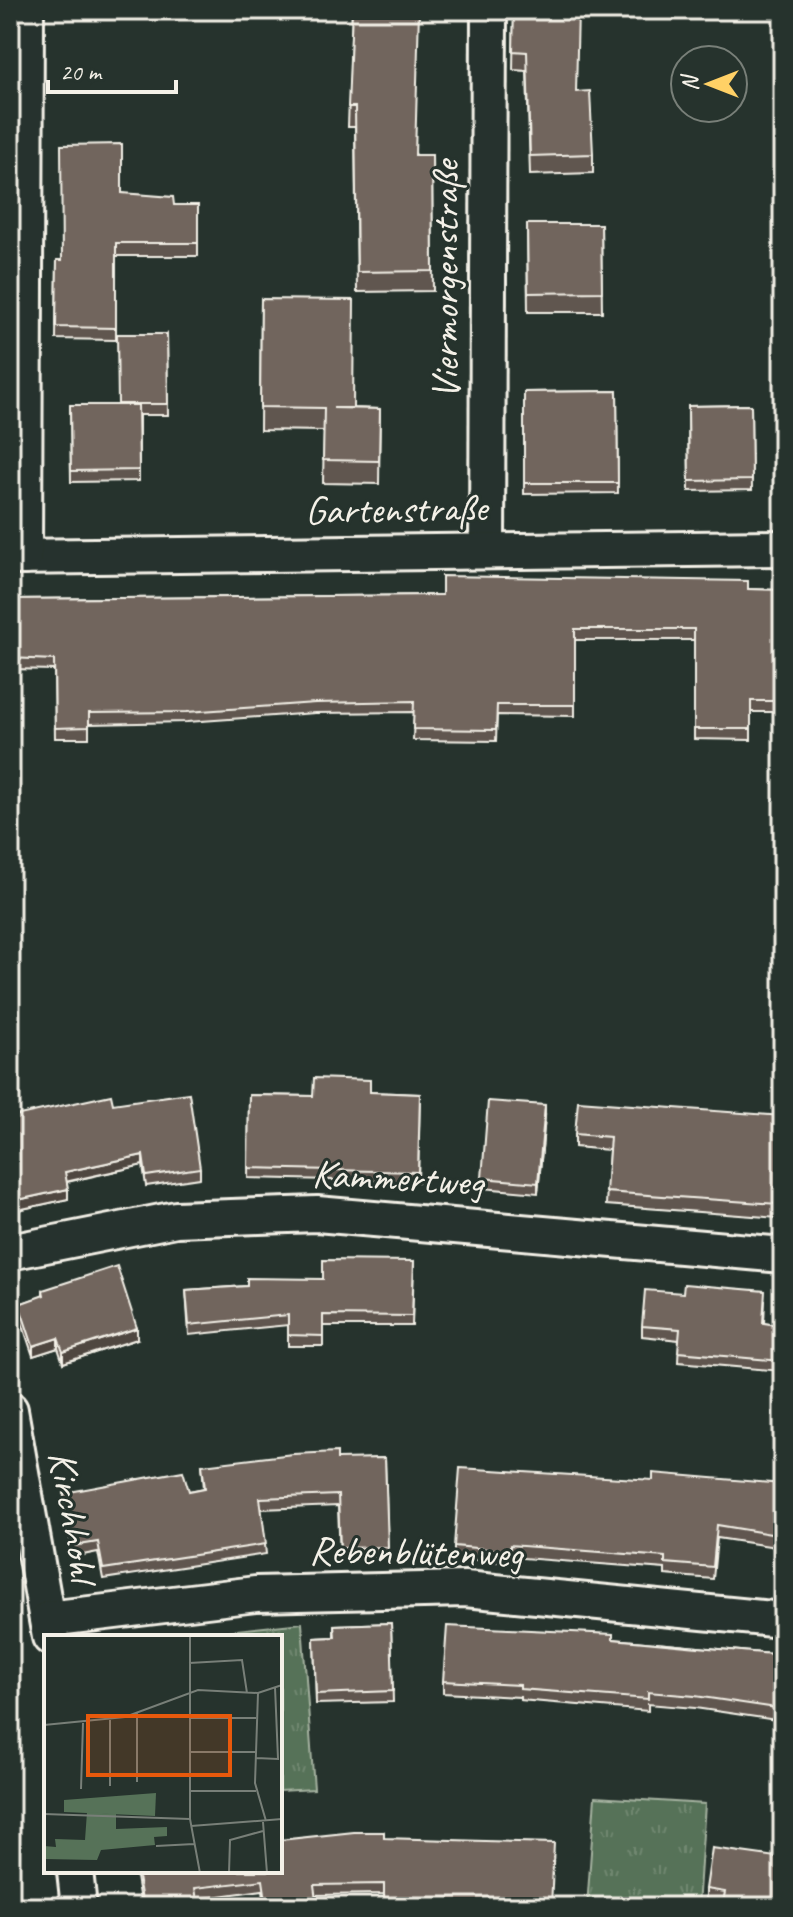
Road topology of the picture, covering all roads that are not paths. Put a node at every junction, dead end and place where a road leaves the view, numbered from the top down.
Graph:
1 (26, 10) edge
2 (489, 10) edge
3 (783, 548) edge
4 (487, 551) junction
5 (17, 557) edge
6 (10, 1252) edge
7 (783, 1255) edge
8 (10, 1410) edge
9 (783, 1620) edge
10 (49, 1628) edge
11 (75, 1873) edge
12 (79, 1907) edge

1 - 5 street
2 - 4 street, Viermorgenstraße
3 - 4 street, Gartenstraße
4 - 5 street, Gartenstraße
6 - 7 street, Kammertweg
8 - 10 street, Kirchhohl
9 - 10 street, Rebenblütenweg
11 - 12 street

